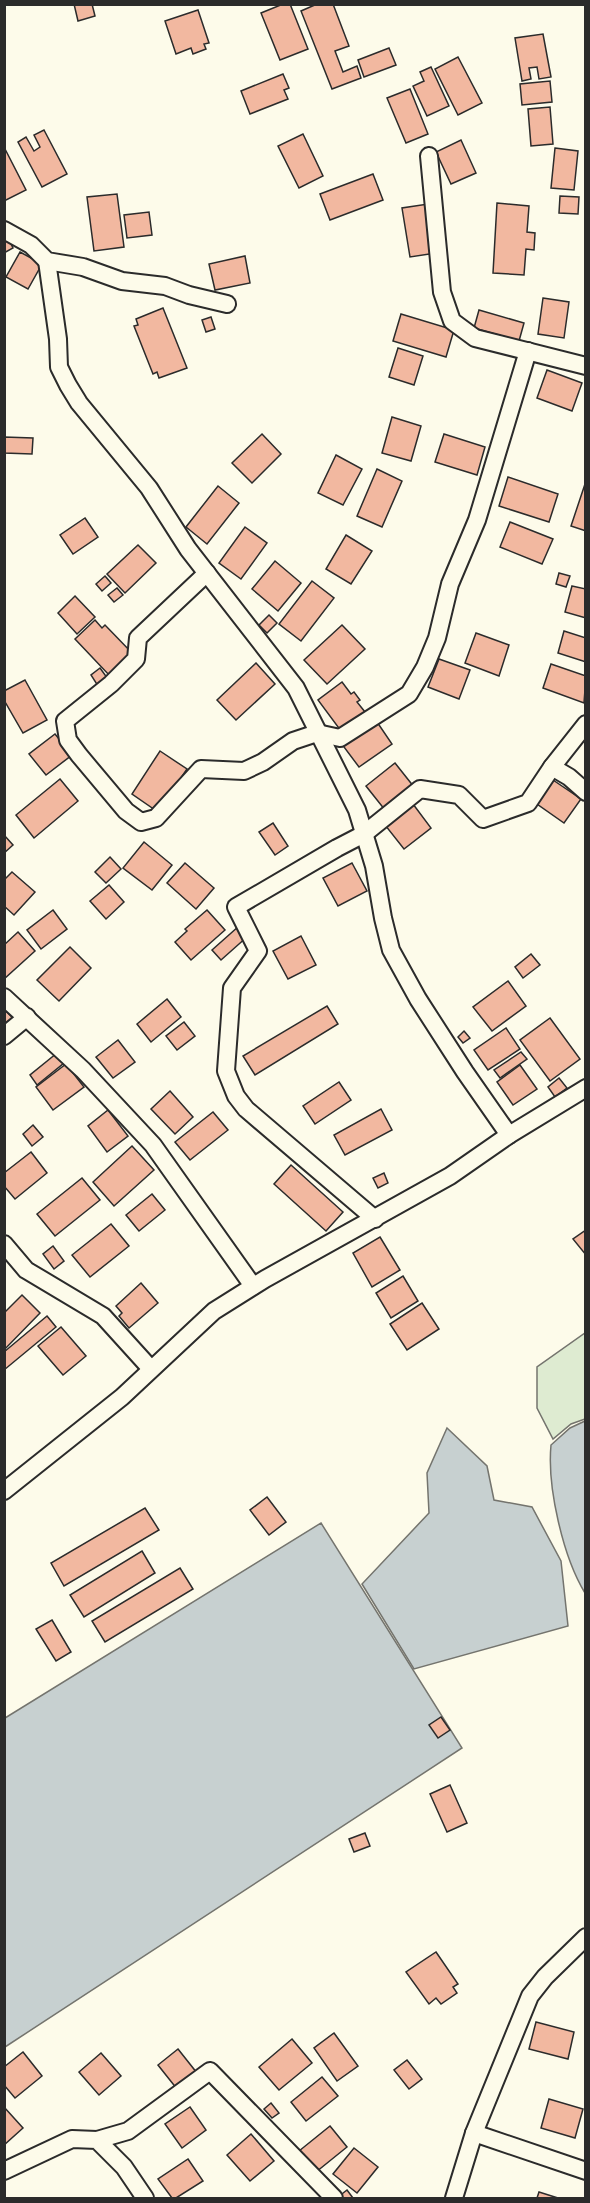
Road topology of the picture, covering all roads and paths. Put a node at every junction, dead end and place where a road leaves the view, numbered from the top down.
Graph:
1 (429, 156) dead end
2 (4, 230) edge
3 (47, 261) junction
4 (227, 304) dead end
5 (528, 351) junction
6 (585, 366) edge
7 (207, 573) junction
8 (585, 724) edge
9 (317, 733) junction
10 (552, 766) junction
11 (585, 792) edge
12 (364, 834) junction
13 (4, 997) edge
14 (27, 1017) junction
15 (4, 1036) edge
16 (585, 1088) edge
17 (509, 1135) junction
18 (375, 1219) junction
19 (4, 1244) edge
20 (253, 1286) junction
21 (151, 1369) junction
22 (4, 1491) edge
23 (585, 1937) edge
24 (474, 2133) junction
25 (97, 2140) junction
26 (4, 2171) edge
27 (585, 2171) edge
28 (145, 2199) edge
29 (334, 2199) edge
30 (454, 2199) edge

1 - 5 street
2 - 3 street
3 - 4 street
3 - 7 street
5 - 6 street
5 - 9 street
7 - 9 street
7 - 9 street
8 - 10 street
9 - 12 street
10 - 11 street
10 - 12 street
12 - 17 street
12 - 18 street
13 - 14 street
14 - 15 street
14 - 20 street
16 - 17 street
17 - 18 street
18 - 20 street
19 - 21 street
20 - 21 street
21 - 22 street
23 - 24 street
24 - 27 street
24 - 30 street
25 - 26 street
25 - 28 street
25 - 29 street

